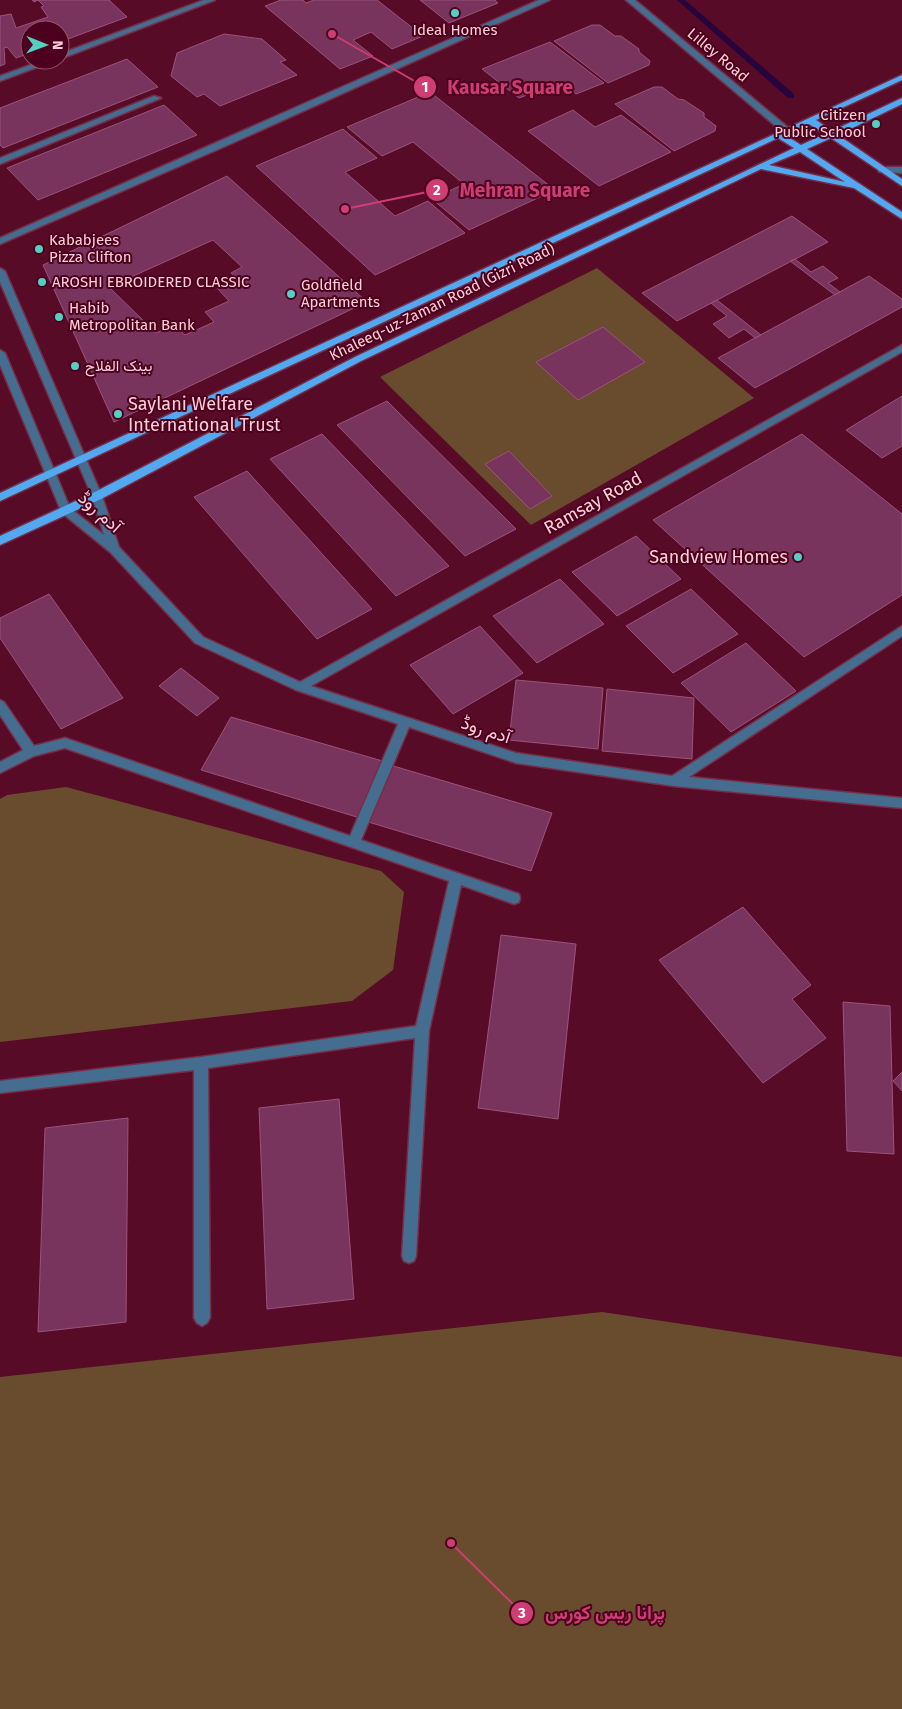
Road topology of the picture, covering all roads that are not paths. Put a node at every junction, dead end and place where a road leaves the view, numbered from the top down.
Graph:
1 (212, 0) edge
2 (546, 0) edge
3 (630, 0) edge
4 (70, 53) edge
5 (26, 70) edge
6 (902, 78) edge
7 (0, 80) edge
8 (157, 98) dead end
9 (902, 101) edge
10 (811, 121) junction
11 (784, 133) junction
12 (831, 136) junction
13 (799, 148) junction
14 (0, 161) edge
15 (760, 166) junction
16 (882, 170) junction
17 (902, 170) edge
18 (902, 183) edge
19 (860, 188) junction
20 (902, 216) edge
21 (0, 241) edge
22 (0, 271) edge
23 (902, 348) edge
24 (0, 353) edge
25 (81, 460) junction
26 (50, 475) junction
27 (97, 496) junction
28 (0, 497) edge
29 (66, 510) junction
30 (0, 541) edge
31 (114, 548) junction
32 (902, 630) edge
33 (300, 687) junction
34 (0, 705) edge
35 (405, 722) junction
36 (30, 752) junction
37 (0, 768) edge
38 (674, 781) junction
39 (902, 803) edge
40 (353, 843) junction
41 (456, 878) junction
42 (514, 898) dead end
43 (422, 1030) junction
44 (201, 1063) junction
45 (0, 1087) edge
46 (409, 1256) dead end
47 (202, 1318) dead end

1 - 4 street
2 - 21 street
3 - 11 street, Lilley Road
5 - 7 street
6 - 10 main road, Khaleeq-uz-Zaman Road (Gizri Road)
8 - 14 street
9 - 12 main road, Khaleeq-uz-Zaman Road (Gizri Road)
10 - 11 main road, Khaleeq-uz-Zaman Road (Gizri Road)
10 - 12 main road
11 - 13 main road
11 - 25 main road, Khaleeq-uz-Zaman Road (Gizri Road)
12 - 13 main road, Khaleeq-uz-Zaman Road (Gizri Road)
12 - 16 main road
13 - 15 main road, Khaleeq-uz-Zaman Road (Gizri Road)
13 - 19 main road
15 - 19 main road
15 - 27 main road, Khaleeq-uz-Zaman Road (Gizri Road)
16 - 17 street
16 - 18 main road
19 - 20 main road
22 - 25 street, آدم روڈ
23 - 33 street, Ramsay Road
24 - 26 street, آدم روڈ
25 - 26 main road, Khaleeq-uz-Zaman Road (Gizri Road)
25 - 27 street, آدم روڈ
26 - 28 main road, Khaleeq-uz-Zaman Road (Gizri Road)
26 - 29 street, آدم روڈ
27 - 29 main road, Khaleeq-uz-Zaman Road (Gizri Road)
27 - 31 street, آدم روڈ
29 - 30 main road, Khaleeq-uz-Zaman Road (Gizri Road)
29 - 31 street, آدم روڈ
31 - 33 street, آدم روڈ
32 - 38 street
33 - 35 street, آدم روڈ
34 - 36 street
35 - 38 street, آدم روڈ
35 - 40 street
36 - 37 street
36 - 40 street
38 - 39 street, آدم روڈ
40 - 41 street
41 - 42 street
41 - 43 street
43 - 44 street
43 - 46 street
44 - 45 street
44 - 47 street

